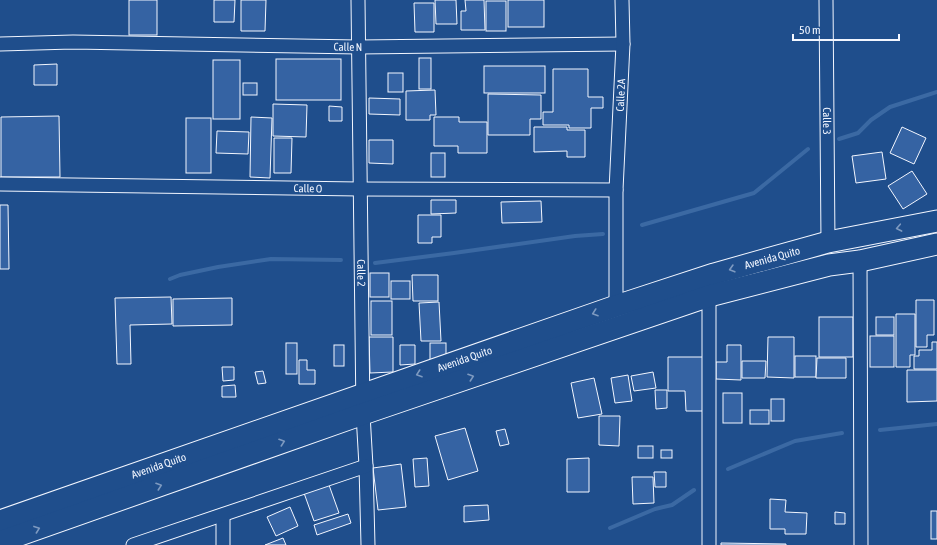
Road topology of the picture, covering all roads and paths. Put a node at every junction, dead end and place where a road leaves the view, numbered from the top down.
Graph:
1 (358, 0) edge
2 (622, 0) edge
3 (826, 0) edge
4 (0, 44) edge
5 (623, 44) junction
6 (358, 47) junction
7 (0, 184) edge
8 (360, 189) junction
9 (616, 190) junction
10 (937, 221) edge
11 (828, 242) junction
12 (937, 244) edge
13 (860, 261) junction
14 (709, 296) junction
15 (616, 306) junction
16 (364, 393) junction
17 (363, 414) junction
18 (366, 466) junction
19 (223, 515) junction
20 (0, 521) edge
21 (0, 542) edge
22 (133, 545) edge
23 (223, 545) edge
24 (368, 545) edge
25 (709, 545) edge
26 (861, 545) edge

1 - 6 street, Calle 2
2 - 5 street, Calle 2A
3 - 11 street, Calle 3
4 - 6 street, Calle N
5 - 6 street, Calle N
5 - 9 street, Calle 2A
6 - 8 street, Calle 2
7 - 8 street, Calle O
8 - 9 street, Calle O
8 - 16 street, Calle 2
9 - 15 street, Calle 2A
10 -> 11 highway, Avenida Quito
11 -> 15 highway, Avenida Quito
12 - 13 highway, Avenida Quito
13 - 14 highway, Avenida Quito
13 - 26 street
17 -> 14 highway, Avenida Quito
14 - 25 street
15 -> 16 highway, Avenida Quito
16 - 17 street, Calle 2
16 - 20 highway, Avenida Quito
17 - 18 street, Calle 2
21 -> 17 highway, Avenida Quito
18 - 19 street
18 - 24 street, Calle 2
19 - 22 street
19 - 23 street

